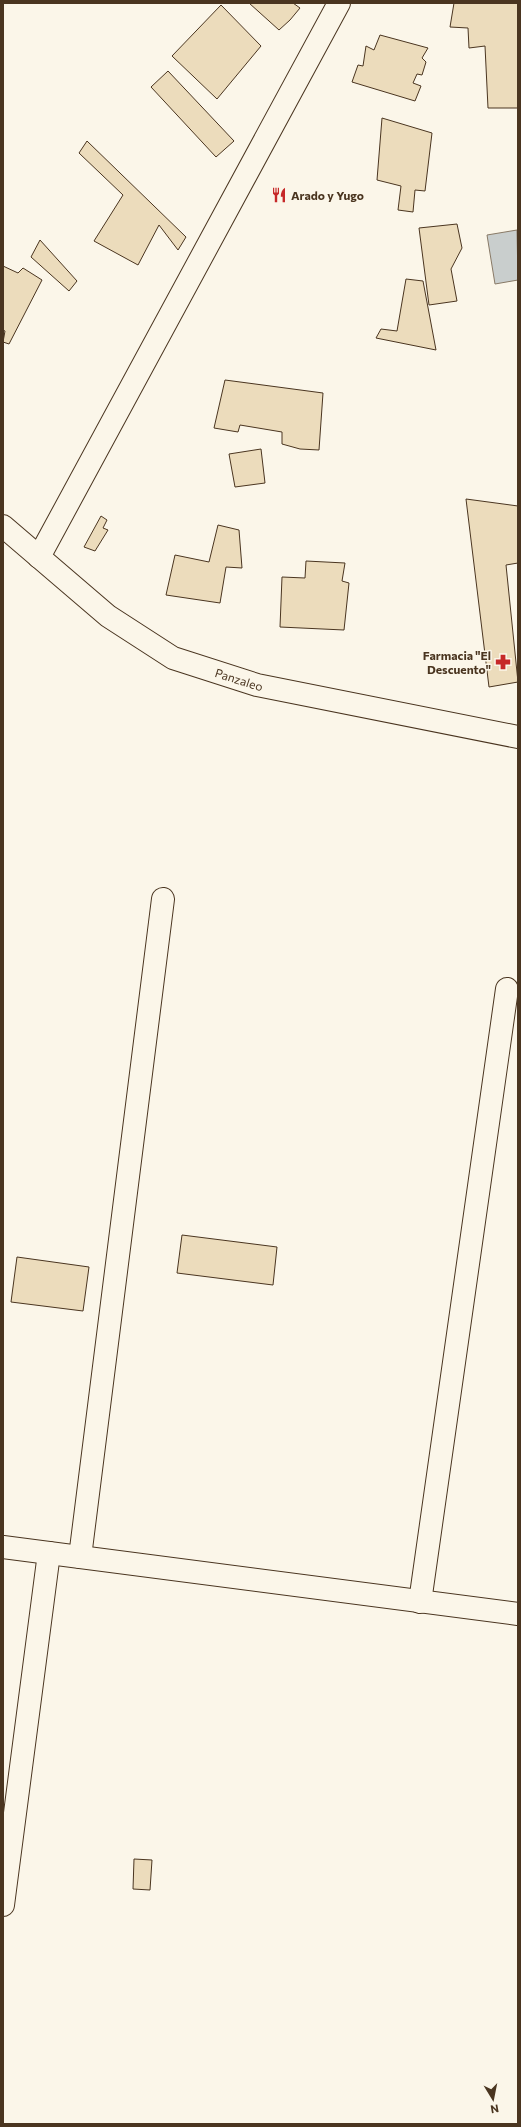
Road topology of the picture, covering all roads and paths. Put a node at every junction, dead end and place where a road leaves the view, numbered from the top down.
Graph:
1 (339, 3) edge
2 (3, 526) edge
3 (39, 557) junction
4 (518, 737) edge
5 (163, 899) dead end
6 (506, 989) dead end
7 (3, 1547) edge
8 (49, 1553) junction
9 (80, 1557) junction
10 (420, 1602) junction
11 (518, 1614) edge
12 (3, 1898) edge

1 - 3 street
2 - 3 street, Panzaleo
3 - 4 street, Panzaleo
5 - 9 street
6 - 10 street
7 - 8 street
8 - 9 street
8 - 12 street
9 - 10 street
10 - 11 street

